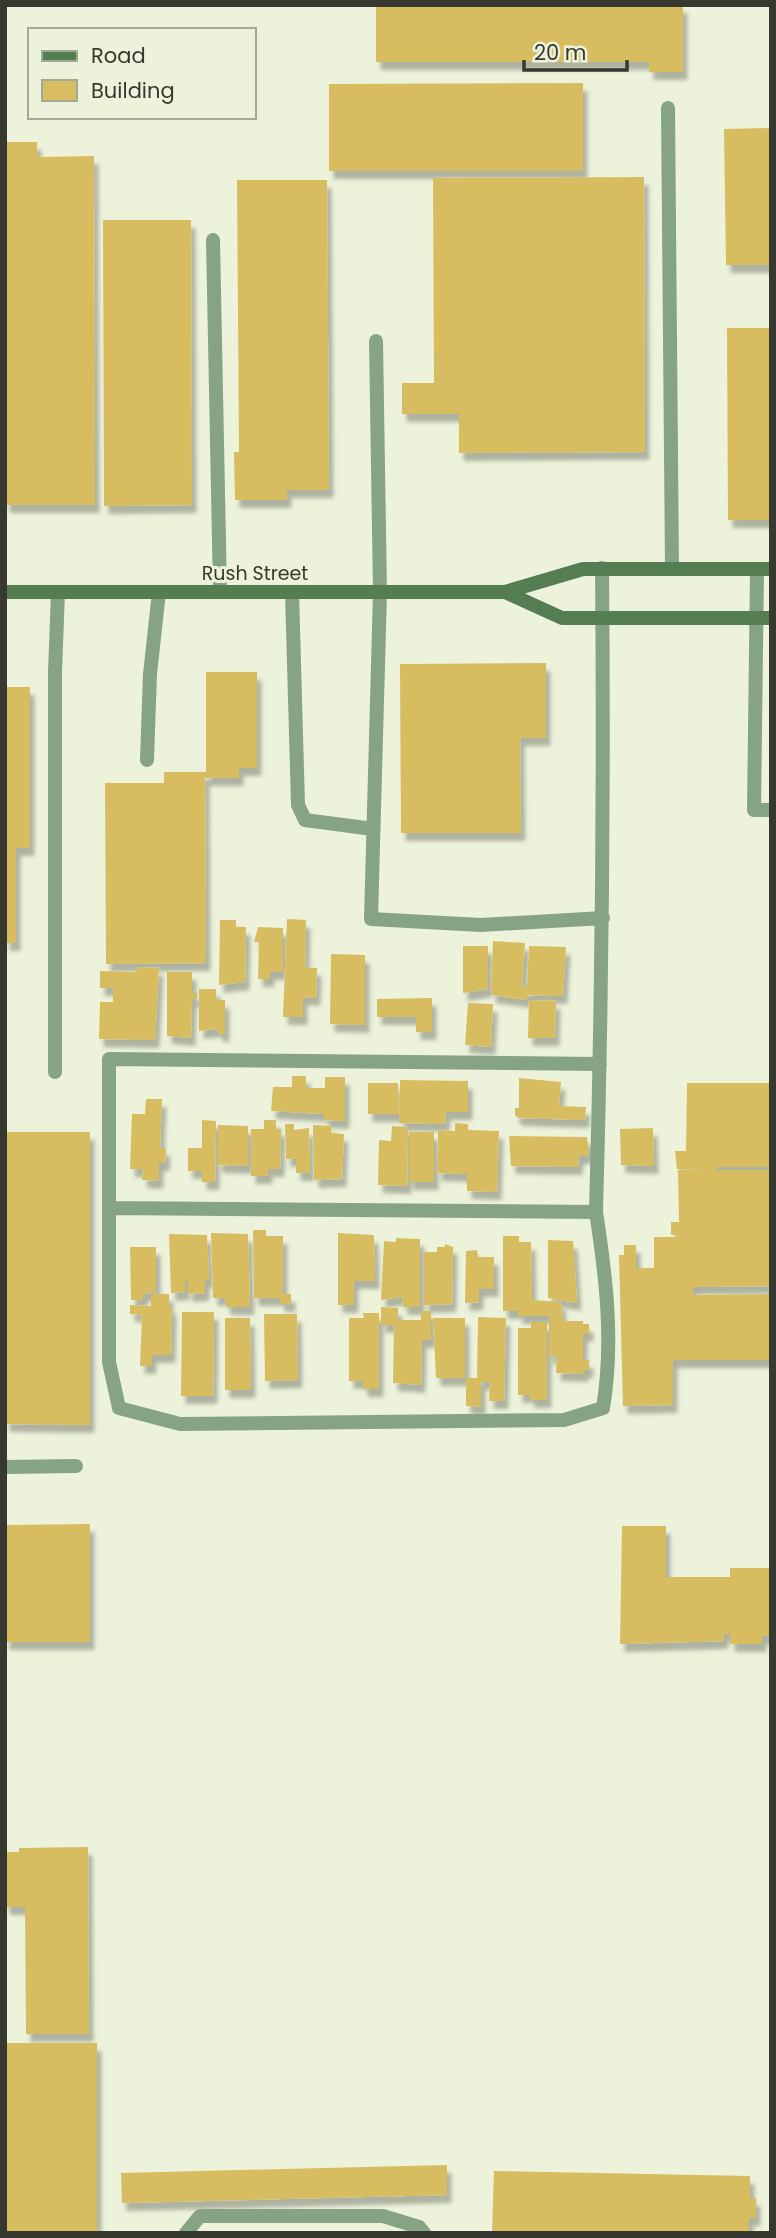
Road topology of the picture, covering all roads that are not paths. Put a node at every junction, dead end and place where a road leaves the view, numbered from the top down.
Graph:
1 (668, 108) dead end
2 (214, 240) dead end
3 (376, 341) dead end
4 (602, 568) junction
5 (672, 569) junction
6 (764, 570) edge
7 (5, 592) edge
8 (58, 592) junction
9 (159, 592) junction
10 (220, 592) junction
11 (292, 592) junction
12 (380, 592) junction
13 (505, 592) junction
14 (602, 618) junction
15 (755, 618) junction
16 (771, 618) edge
17 (147, 760) dead end
18 (771, 810) edge
19 (373, 829) junction
20 (603, 918) junction
21 (600, 1064) junction
22 (55, 1072) dead end
23 (110, 1208) junction
24 (596, 1212) junction
25 (76, 1466) dead end
26 (5, 1468) edge
27 (186, 2233) edge
28 (424, 2233) edge

1 - 5 lane
2 - 10 lane
3 - 12 lane
4 - 5 street, Rush Street
4 - 13 street, Rush Street
4 - 14 lane
5 - 6 street, Rush Street
6 - 15 lane
7 - 8 street, Rush Street
8 - 9 street, Rush Street
8 - 22 lane
9 - 10 street, Rush Street
9 - 17 lane
10 - 11 street, Rush Street
11 - 12 street, Rush Street
11 - 19 lane
12 - 13 street, Rush Street
12 - 19 lane
13 - 14 street, Rush Street
14 - 15 street, Rush Street
14 - 20 lane
15 - 16 street, Rush Street
15 - 18 lane
19 - 20 lane
20 - 21 lane
21 - 23 lane
21 - 24 lane
23 - 24 lane
23 - 24 lane
25 - 26 lane
27 - 28 lane

